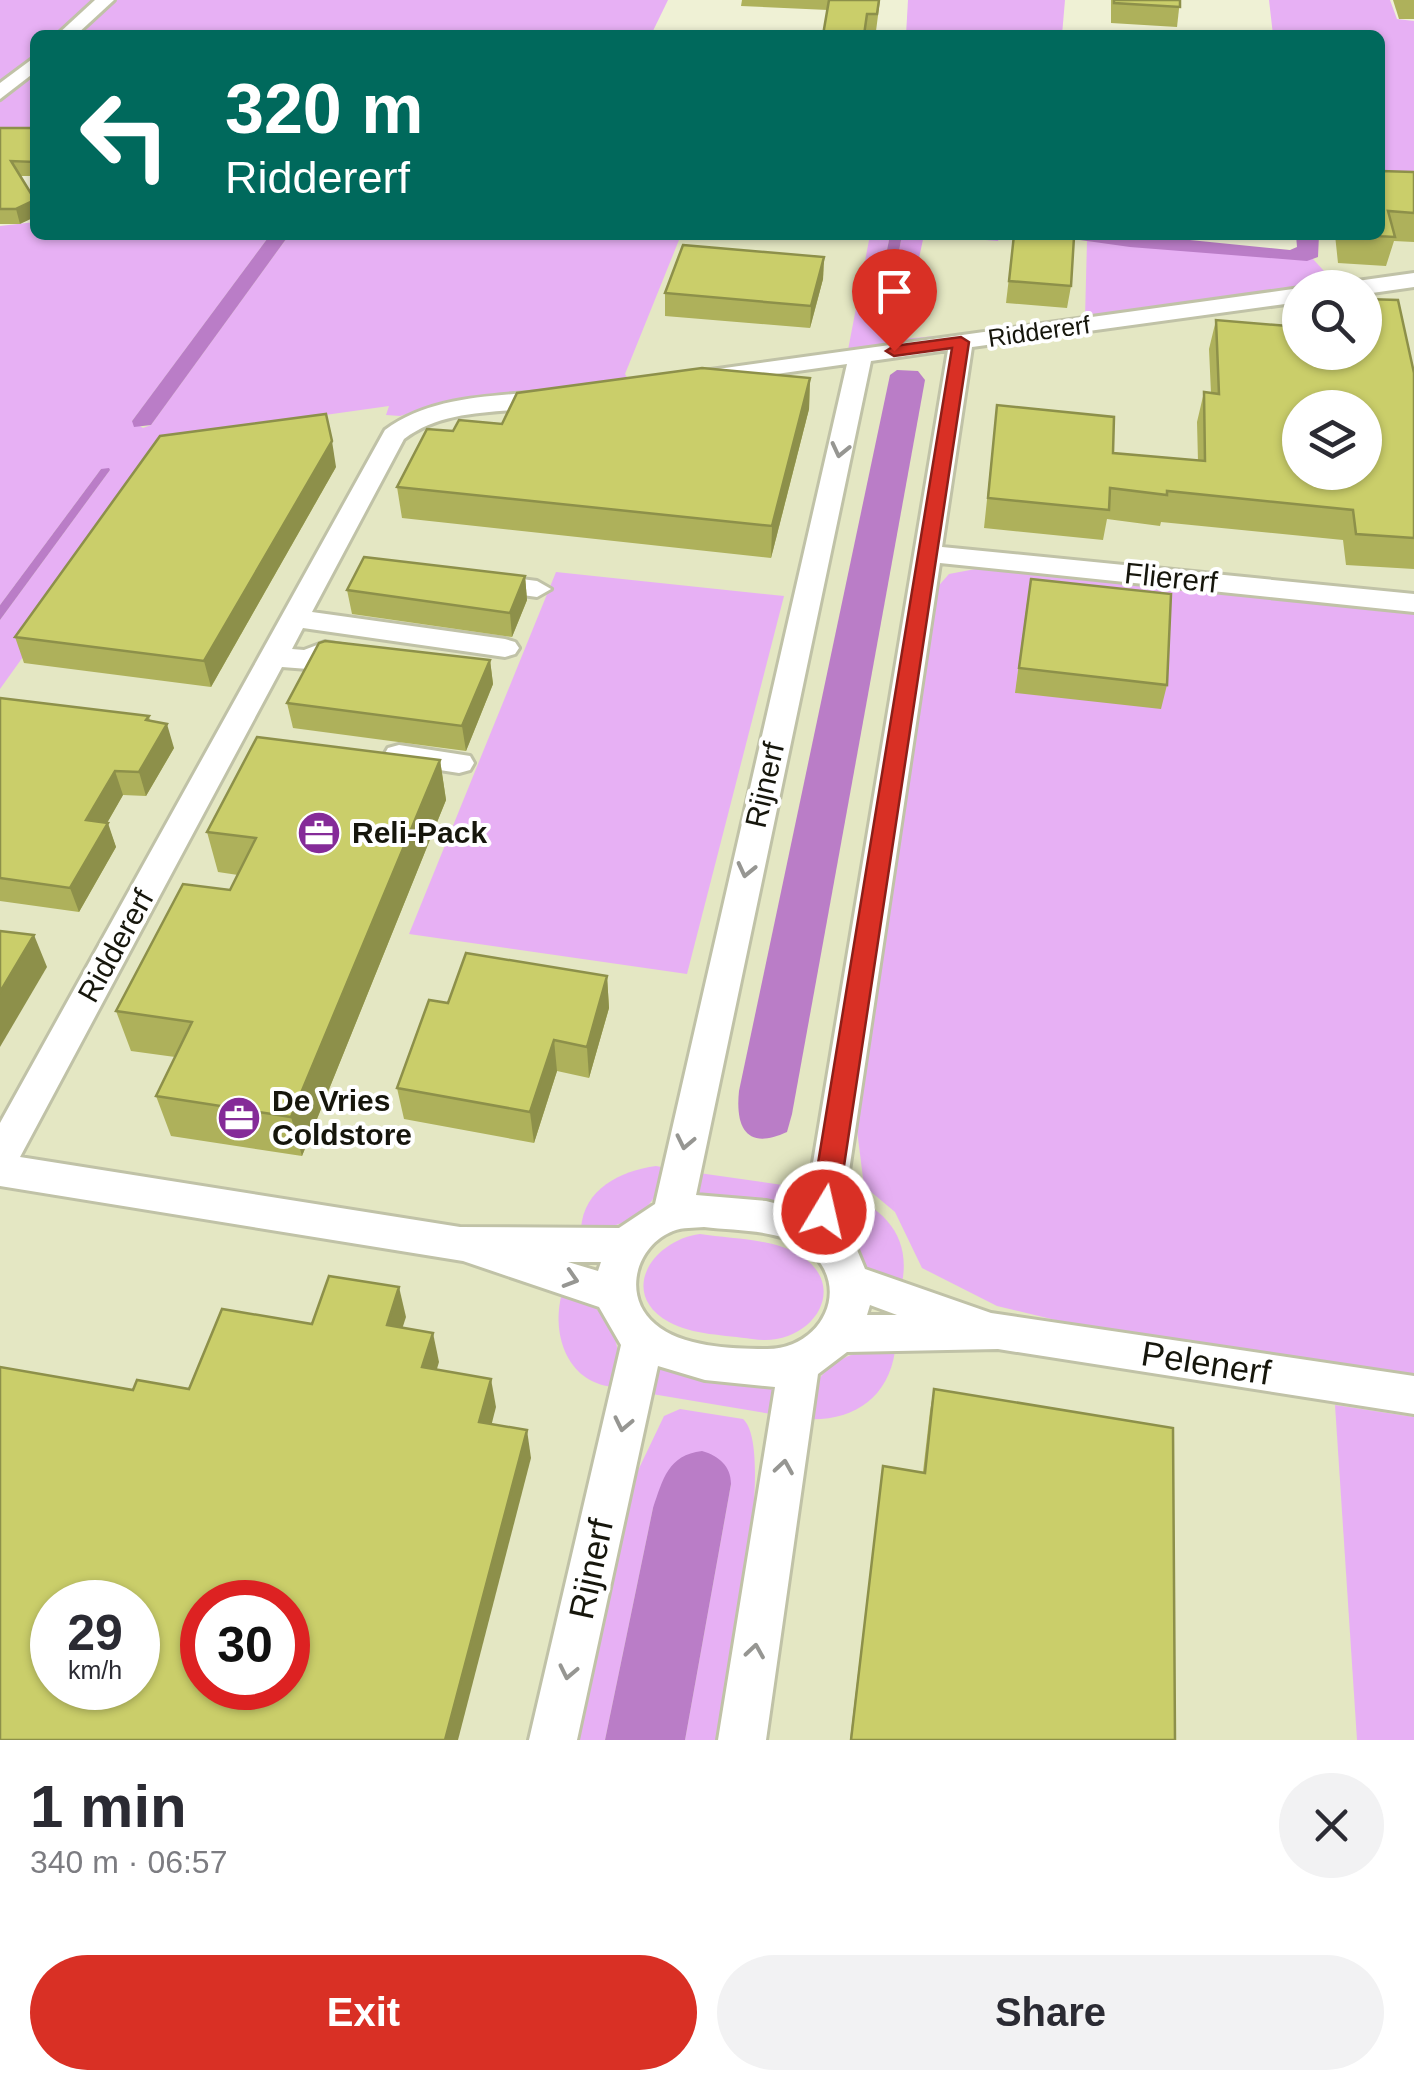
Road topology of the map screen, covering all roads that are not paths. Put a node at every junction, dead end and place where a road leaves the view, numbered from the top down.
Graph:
1 (105, 0) edge
2 (72, 30) edge
3 (30, 66) edge
4 (0, 93) edge
5 (1414, 280) edge
6 (1382, 284) edge
7 (1282, 297) edge
8 (961, 342) junction
9 (861, 355) junction
10 (669, 382) edge
11 (574, 395) edge
12 (929, 554) junction
13 (460, 580) edge
14 (537, 588) dead end
15 (1414, 603) edge
16 (294, 618) junction
17 (274, 657) junction
18 (231, 734) junction
19 (269, 739) edge
20 (364, 751) edge
21 (459, 763) dead end
22 (0, 1158) edge
23 (0, 1170) edge
24 (672, 1215) junction
25 (820, 1236) junction
26 (460, 1244) junction
27 (628, 1245) junction
28 (850, 1281) junction
29 (615, 1294) junction
30 (998, 1331) junction
31 (840, 1334) junction
32 (643, 1339) junction
33 (798, 1365) junction
34 (1414, 1395) edge
35 (553, 1740) edge
36 (742, 1740) edge

1 - 2 street
3 - 4 street
5 - 6 street
7 - 8 street, Riddererf
8 - 9 street, Riddererf
8 - 12 street
9 - 10 street, Riddererf
9 -> 24 street, Rijnerf
11 - 16 street, Riddererf
12 - 15 street, Fliererf
12 - 25 street
13 - 14 street
16 - 17 street, Riddererf
16 - 17 street
17 - 18 street, Riddererf
18 - 19 street
18 - 22 street, Riddererf
20 - 21 street
23 - 26 street
24 - 25 street
24 - 27 street
25 - 28 street
26 - 27 street
26 -> 29 street
27 - 29 street
28 - 30 street, Pelenerf
28 - 31 street
29 - 32 street
30 - 31 street, Pelenerf
30 - 34 street, Pelenerf
31 - 33 street
32 - 33 street
32 -> 35 street, Rijnerf
36 -> 33 street

